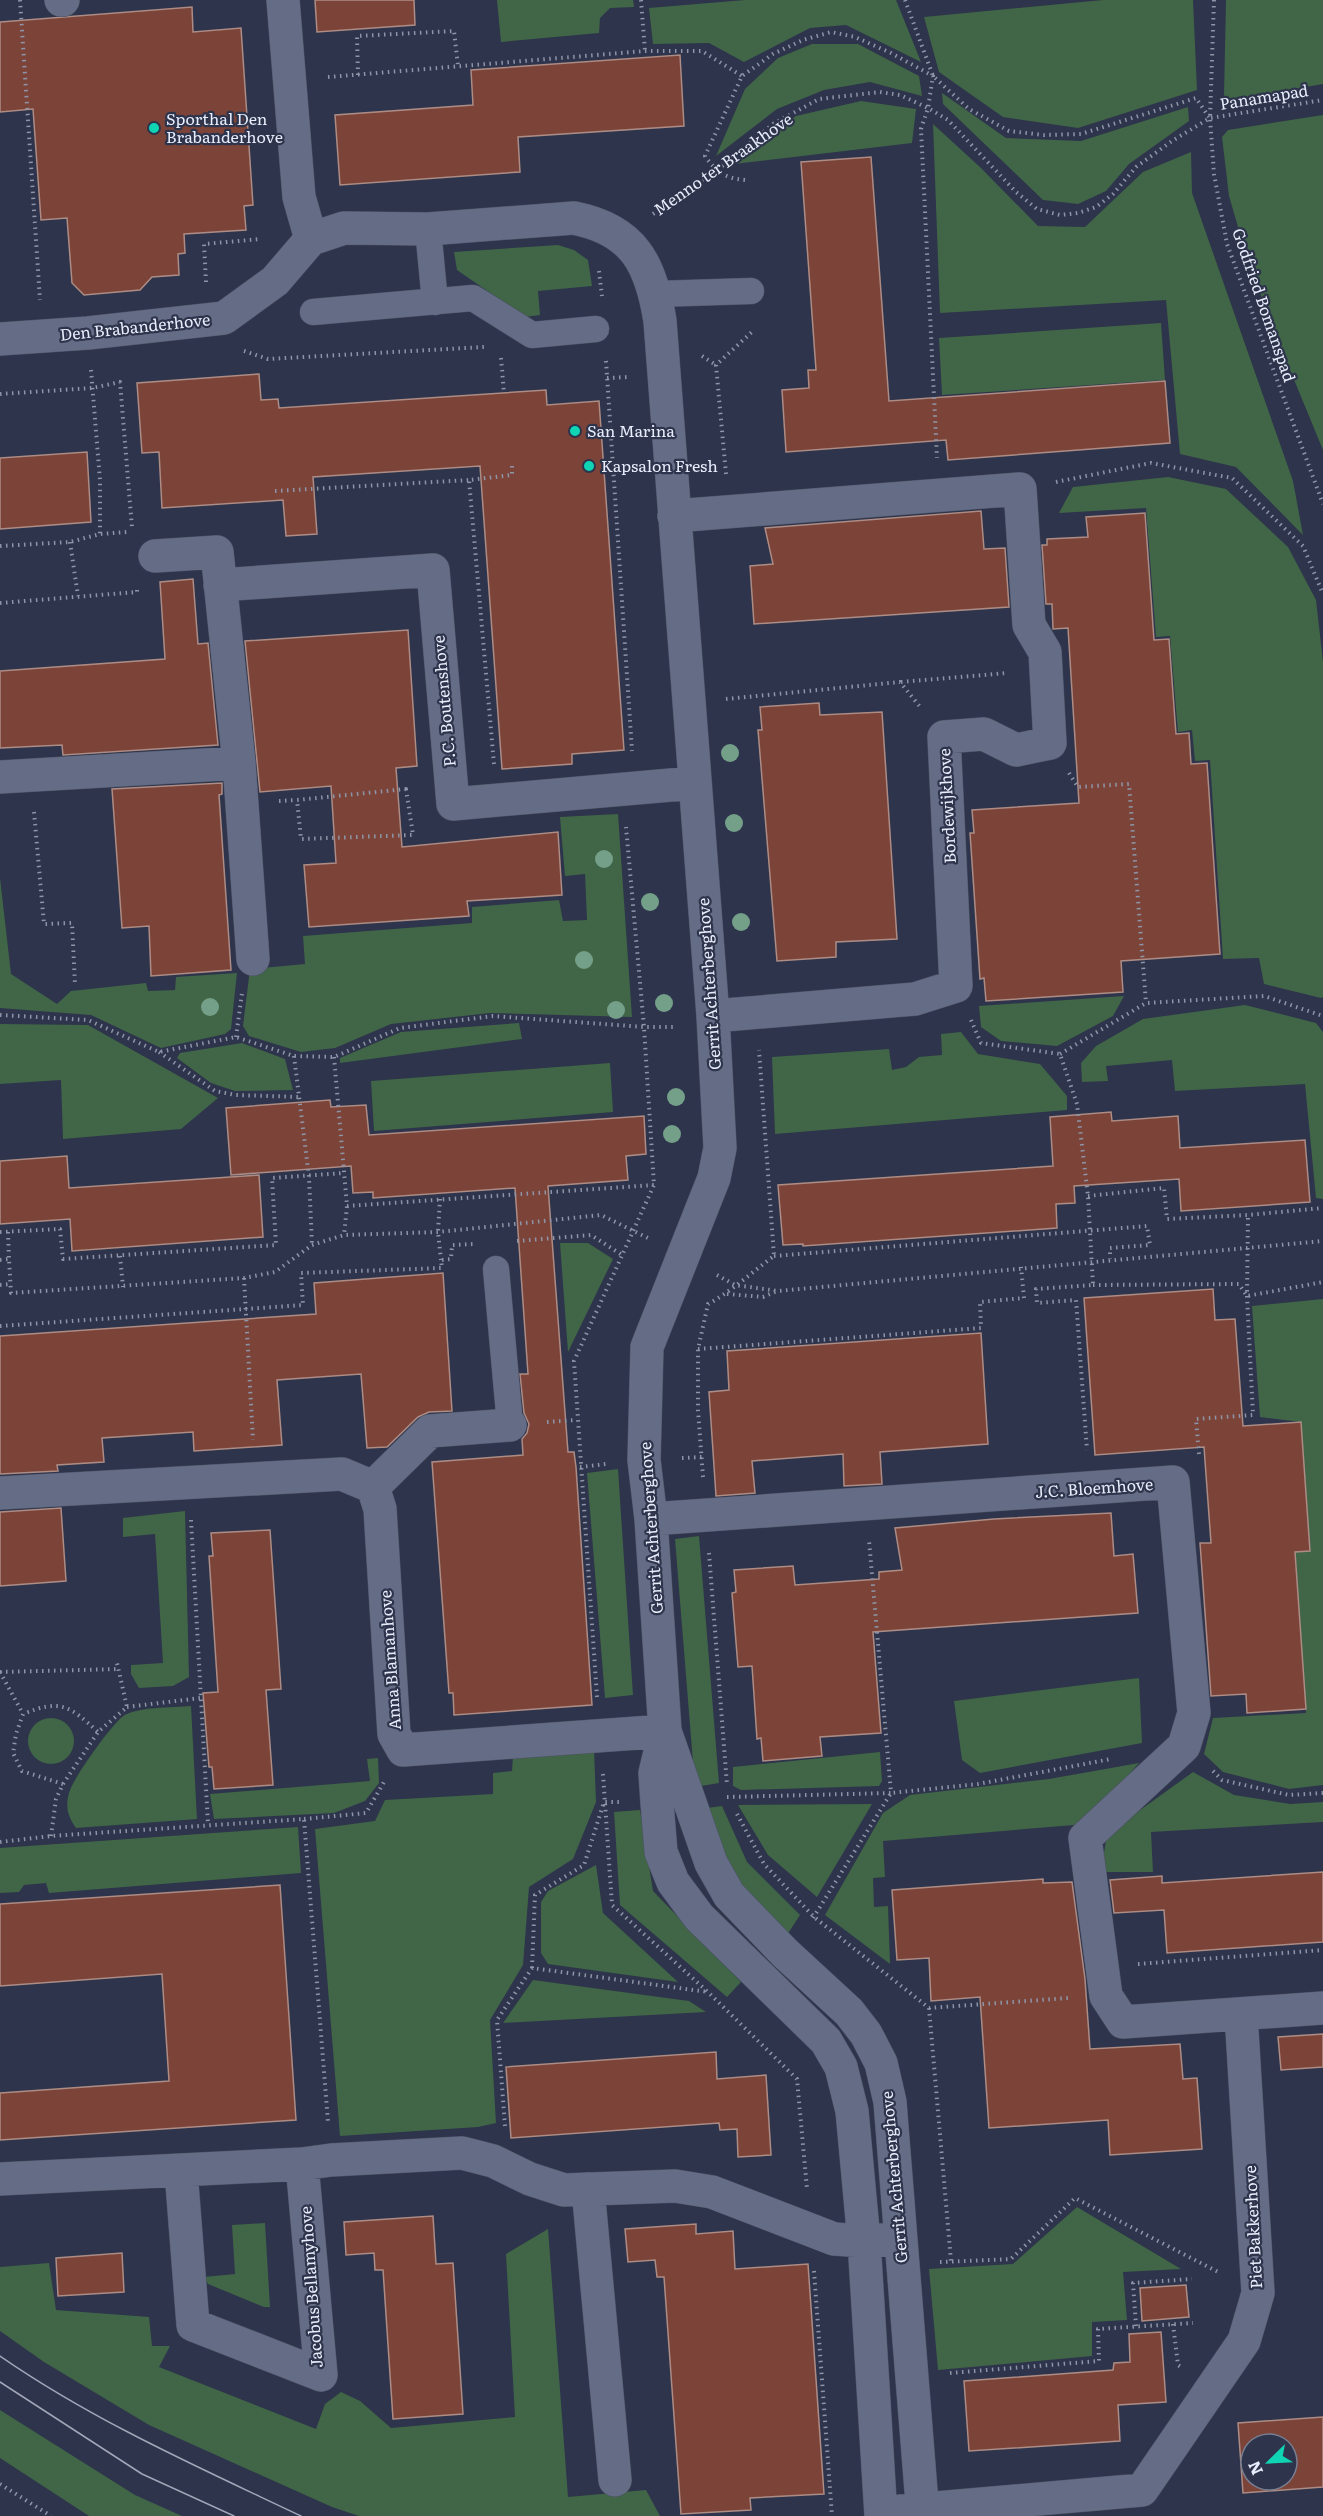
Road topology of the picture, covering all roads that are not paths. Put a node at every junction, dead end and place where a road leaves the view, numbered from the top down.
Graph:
1 (283, 0) edge
2 (428, 229) junction
3 (310, 237) junction
4 (751, 291) dead end
5 (656, 294) junction
6 (435, 302) junction
7 (313, 312) dead end
8 (596, 329) dead end
9 (0, 339) edge
10 (674, 516) junction
11 (155, 556) dead end
12 (220, 585) junction
13 (239, 763) junction
14 (15, 776) edge
15 (694, 783) junction
16 (253, 959) dead end
17 (713, 1022) junction
18 (496, 1269) dead end
19 (510, 1425) joint
20 (372, 1487) junction
21 (0, 1493) edge
22 (651, 1519) junction
23 (665, 1731) junction
24 (1323, 2008) edge
25 (1241, 2014) junction
26 (316, 2162) junction
27 (181, 2171) junction
28 (0, 2179) edge
29 (588, 2190) junction
30 (900, 2239) junction
31 (864, 2241) junction
32 (615, 2480) dead end
33 (922, 2512) edge
34 (882, 2514) edge

1 - 3 street
2 - 3 street
2 - 5 street, Gerrit Achterberghove
2 - 6 lane
3 - 9 street, Den Brabanderhove
4 - 5 lane
5 - 10 street, Gerrit Achterberghove
6 - 7 lane
6 - 8 lane
10 - 15 street, Gerrit Achterberghove
10 - 17 street, Bordewijkhove
11 - 12 street
12 - 13 street
12 - 15 street, P.C. Boutenshove
13 - 14 street
13 - 16 street
15 - 17 street, Gerrit Achterberghove
17 - 22 street, Gerrit Achterberghove
18 - 19 lane
19 - 20 street
20 - 21 street
20 - 23 street, Anna Blamanhove
22 - 23 street, Gerrit Achterberghove
22 - 25 street, J.C. Bloemhove
23 - 30 street, Gerrit Achterberghove
23 - 31 street, Gerrit Achterberghove
24 - 25 street
25 - 33 street, Piet Bakkerhove
26 - 27 street
26 - 27 street, Jacobus Bellamyhove
26 - 29 street
27 - 28 street
29 - 31 street
29 - 32 street
30 - 31 street
30 - 33 street, Gerrit Achterberghove
31 - 34 street, Gerrit Achterberghove
33 - 34 street

